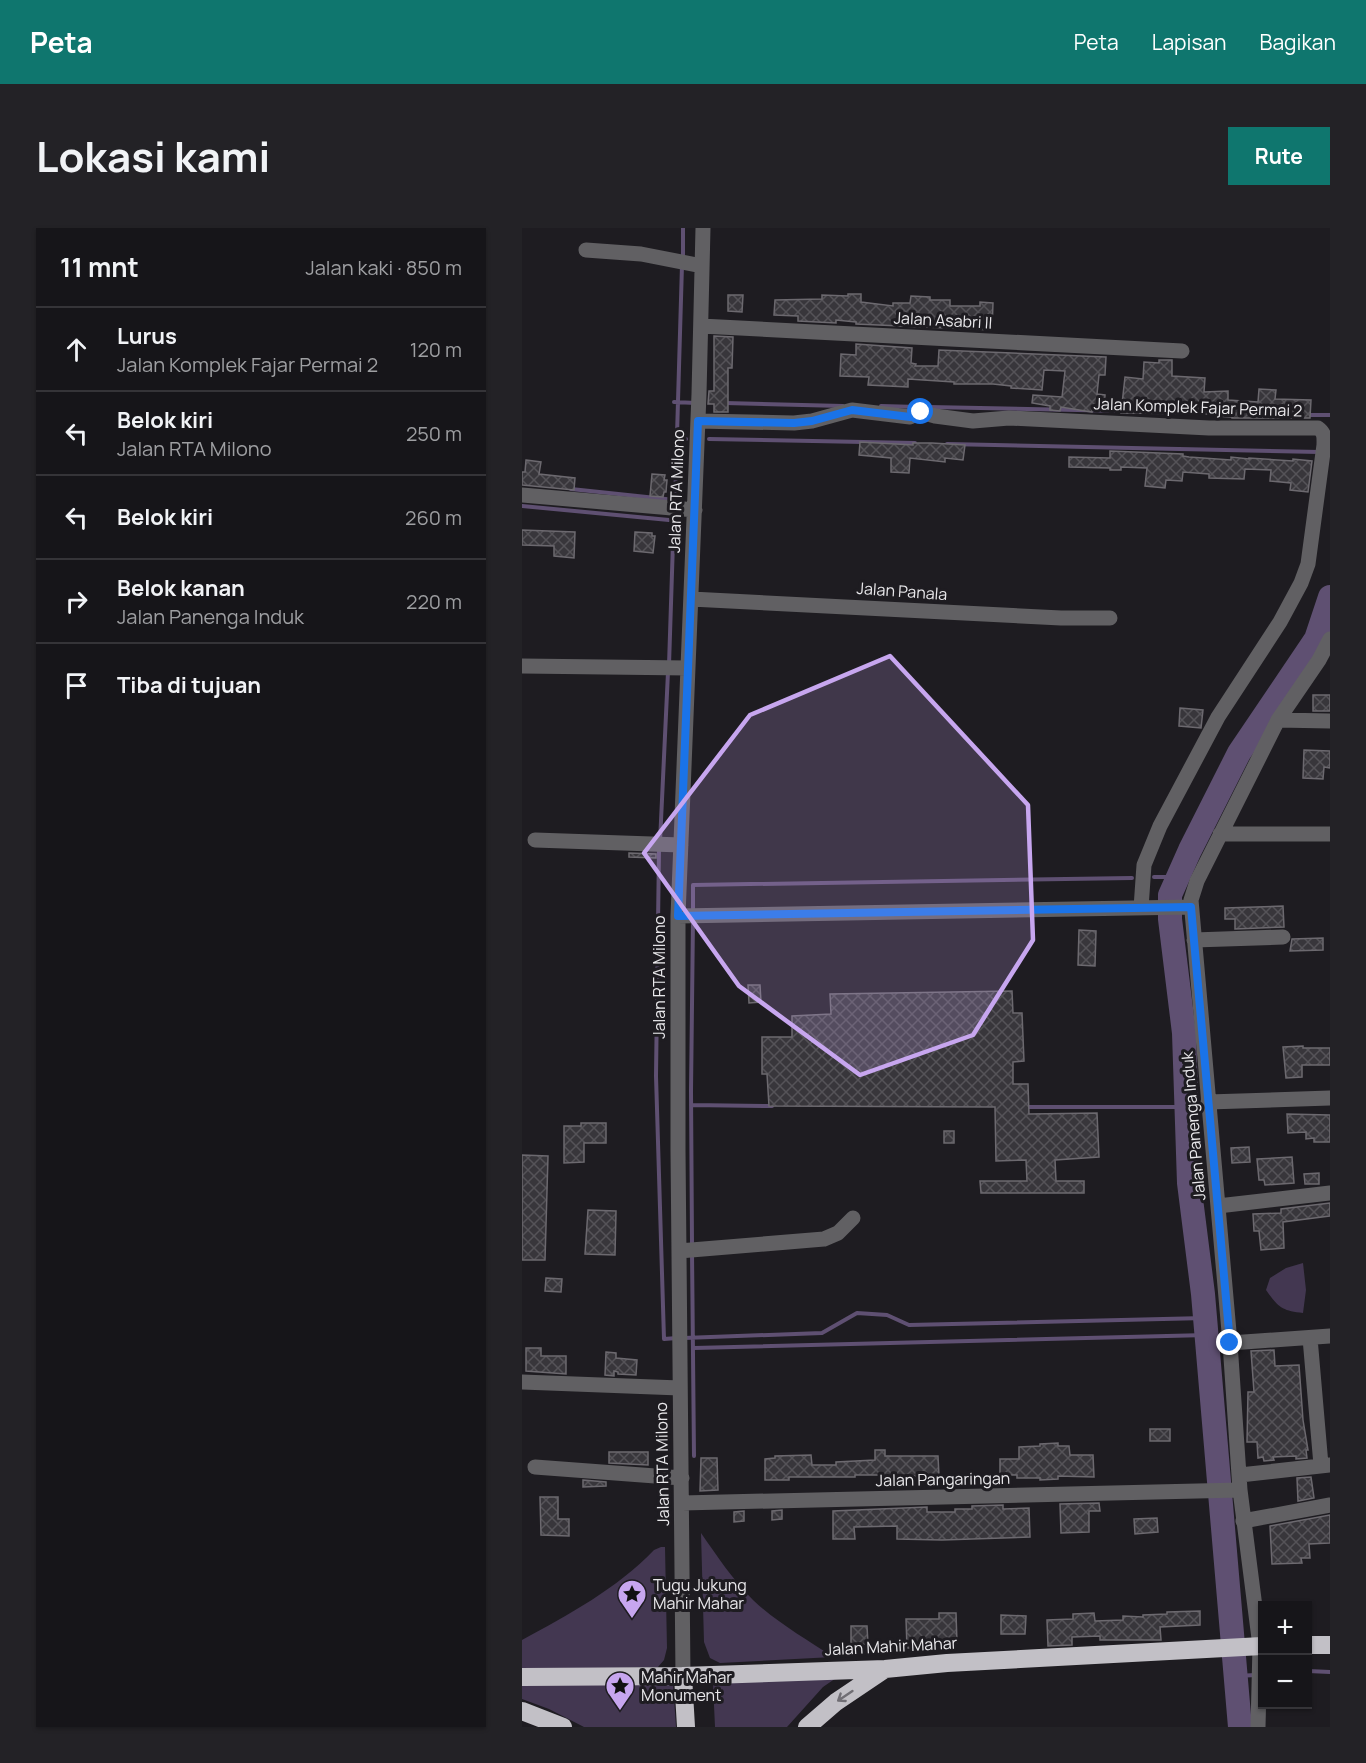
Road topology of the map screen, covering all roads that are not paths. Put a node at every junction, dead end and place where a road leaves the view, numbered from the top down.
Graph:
1 (703, 228) edge
2 (586, 250) dead end
3 (702, 266) junction
4 (701, 326) junction
5 (1182, 351) dead end
6 (698, 421) junction
7 (522, 495) edge
8 (695, 510) junction
9 (690, 598) junction
10 (1110, 618) dead end
11 (1330, 639) edge
12 (522, 666) edge
13 (688, 668) junction
14 (1278, 720) junction
15 (1330, 721) edge
16 (1220, 834) junction
17 (1330, 834) edge
18 (535, 840) dead end
19 (681, 845) junction
20 (1186, 907) junction
21 (1141, 908) junction
22 (678, 916) junction
23 (1283, 937) dead end
24 (1194, 940) junction
25 (1330, 1098) edge
26 (1208, 1102) junction
27 (1330, 1193) edge
28 (1218, 1206) junction
29 (853, 1218) dead end
30 (679, 1251) junction
31 (1330, 1336) edge
32 (1310, 1338) junction
33 (1230, 1343) junction
34 (522, 1382) edge
35 (680, 1388) junction
36 (1323, 1411) edge
37 (1326, 1465) edge
38 (535, 1467) dead end
39 (682, 1478) junction
40 (1236, 1485) junction
41 (682, 1503) junction
42 (1330, 1505) edge
43 (1243, 1521) junction
44 (1312, 1645) edge
45 (1330, 1645) edge
46 (1258, 1646) edge
47 (1258, 1655) edge
48 (885, 1669) junction
49 (683, 1676) junction
50 (522, 1677) edge
51 (522, 1711) edge
52 (563, 1727) edge
53 (686, 1727) edge
54 (807, 1727) edge
55 (1258, 1727) edge

1 - 3 street, Jalan RTA Milono
2 - 3 street
3 - 4 street, Jalan RTA Milono
4 - 5 street, Jalan Asabri II
4 - 6 street, Jalan RTA Milono
6 - 8 street, Jalan RTA Milono
6 - 21 street, Jalan Komplek Fajar Permai 2
7 - 8 street
8 - 9 street, Jalan RTA Milono
9 - 10 street, Jalan Panala
9 - 13 street, Jalan RTA Milono
11 - 14 street, Jalan Panenga Induk
12 - 13 street
13 - 19 street, Jalan RTA Milono
14 - 15 street
14 - 16 street, Jalan Panenga Induk
16 - 17 street
16 - 20 street, Jalan Panenga Induk
18 - 19 street
19 - 22 street, Jalan RTA Milono
20 - 21 street
20 - 24 street, Jalan Panenga Induk
21 - 22 street
22 - 30 street, Jalan RTA Milono
23 - 24 street
24 - 26 street, Jalan Panenga Induk
25 - 26 street
26 - 28 street, Jalan Panenga Induk
27 - 28 street
28 - 33 street, Jalan Panenga Induk
29 - 30 street
30 - 35 street, Jalan RTA Milono
31 - 32 street
32 - 33 street
32 - 36 street
33 - 40 street, Jalan Panenga Induk
34 - 35 street
35 - 39 street, Jalan RTA Milono
36 - 37 street
37 - 40 street, Jalan Pangaringan
38 - 39 street
39 - 41 street, Jalan RTA Milono
40 - 41 street, Jalan Pangaringan
40 - 43 street, Jalan Panenga Induk
41 - 49 street, Jalan RTA Milono
42 - 43 street
43 - 46 street, Jalan Panenga Induk
44 - 45 highway
46 - 48 highway, Jalan Mahir Mahar
47 - 55 street, Jalan Panenga Induk
48 - 49 highway, Jalan Mahir Mahar
48 -> 54 highway
49 - 50 highway, Jalan Mahir Mahar
49 - 53 highway, Jalan RTA Milono
51 - 52 highway

